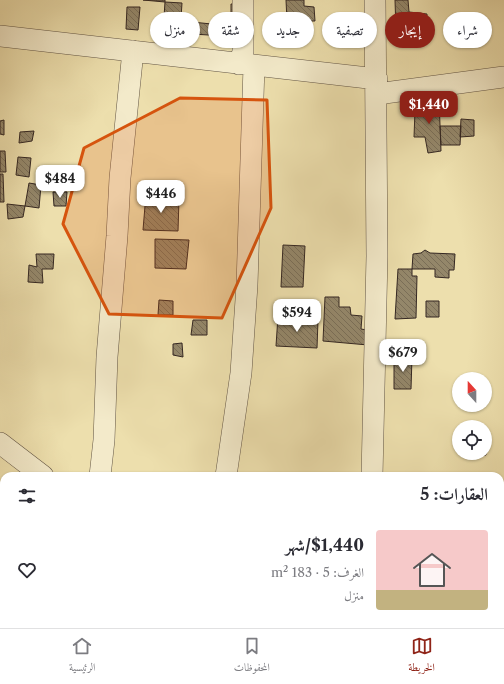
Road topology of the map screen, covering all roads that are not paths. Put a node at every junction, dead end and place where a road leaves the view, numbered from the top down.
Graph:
1 (243, 0) edge
2 (375, 0) edge
3 (0, 36) edge
4 (133, 51) junction
5 (246, 65) junction
6 (504, 77) edge
7 (377, 86) junction
8 (0, 443) edge
9 (38, 472) edge
10 (100, 472) edge
11 (227, 472) edge
12 (372, 472) edge

1 - 5 street
2 - 7 street
3 - 4 street
4 - 5 street
4 - 10 street
5 - 7 street
5 - 11 street
6 - 7 street
7 - 12 street
8 - 9 street

